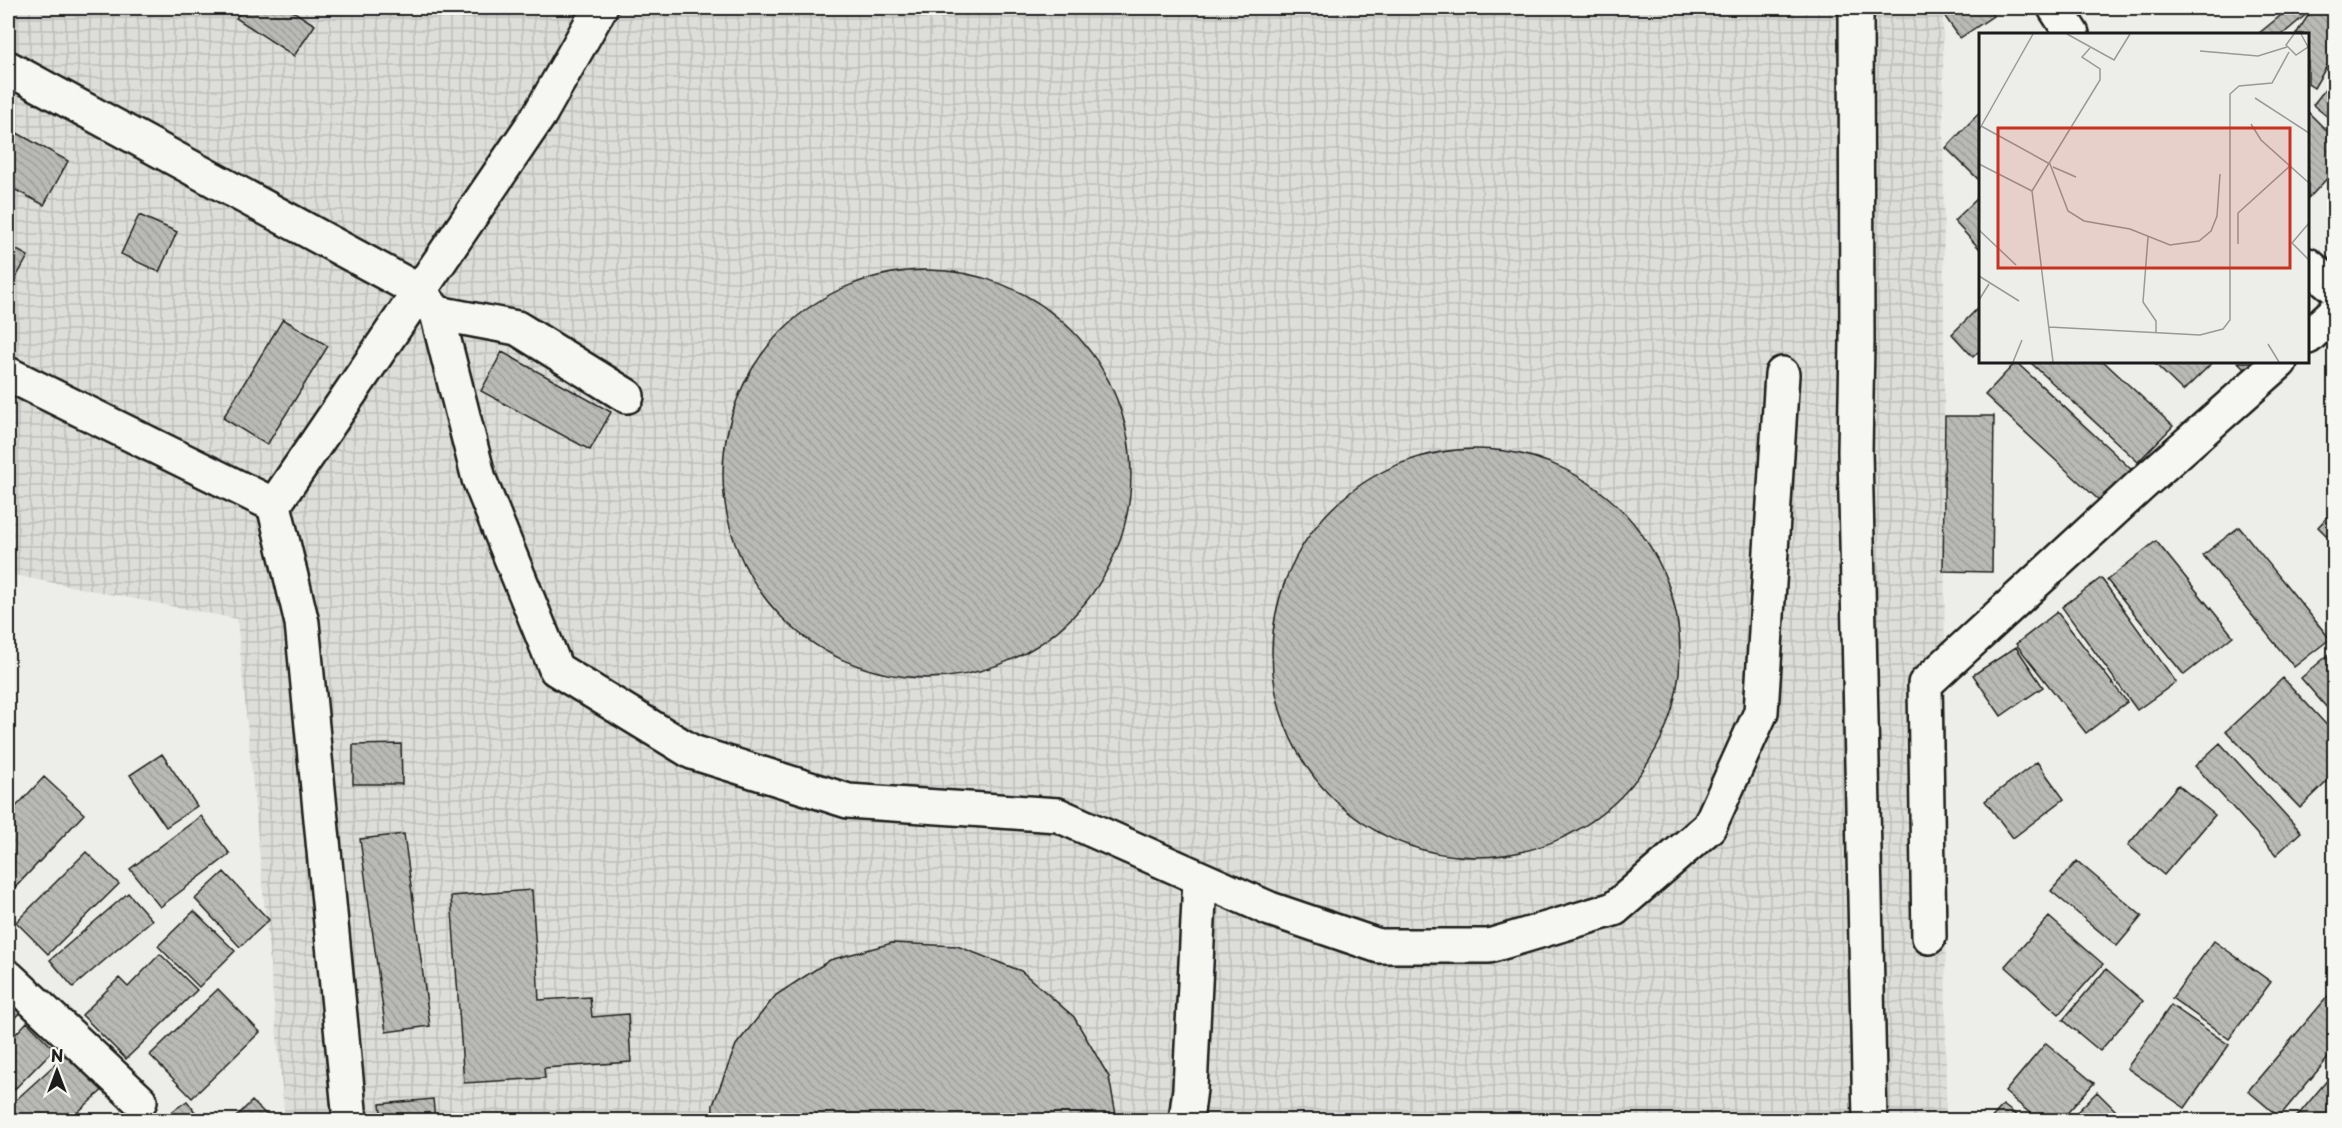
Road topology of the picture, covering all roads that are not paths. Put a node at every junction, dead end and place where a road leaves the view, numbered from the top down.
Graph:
1 (600, 8) edge
2 (1856, 8) edge
3 (2055, 8) edge
4 (2071, 33) edge
5 (8, 68) edge
6 (2309, 266) edge
7 (2334, 287) edge
8 (428, 302) junction
9 (2334, 313) edge
10 (2309, 335) edge
11 (2279, 363) edge
12 (8, 374) edge
13 (1782, 374) dead end
14 (627, 396) dead end
15 (274, 505) junction
16 (1200, 879) junction
17 (1929, 937) dead end
18 (8, 976) edge
19 (140, 1101) dead end
20 (350, 1120) edge
21 (1186, 1120) edge
22 (1870, 1120) edge

1 - 8 street
2 - 22 street
3 - 4 street
5 - 8 street
6 - 7 street
8 - 14 street
8 - 15 street
8 - 16 street
9 - 10 street
11 - 17 street
12 - 15 street
13 - 16 street
15 - 20 street
16 - 21 street
18 - 19 street

